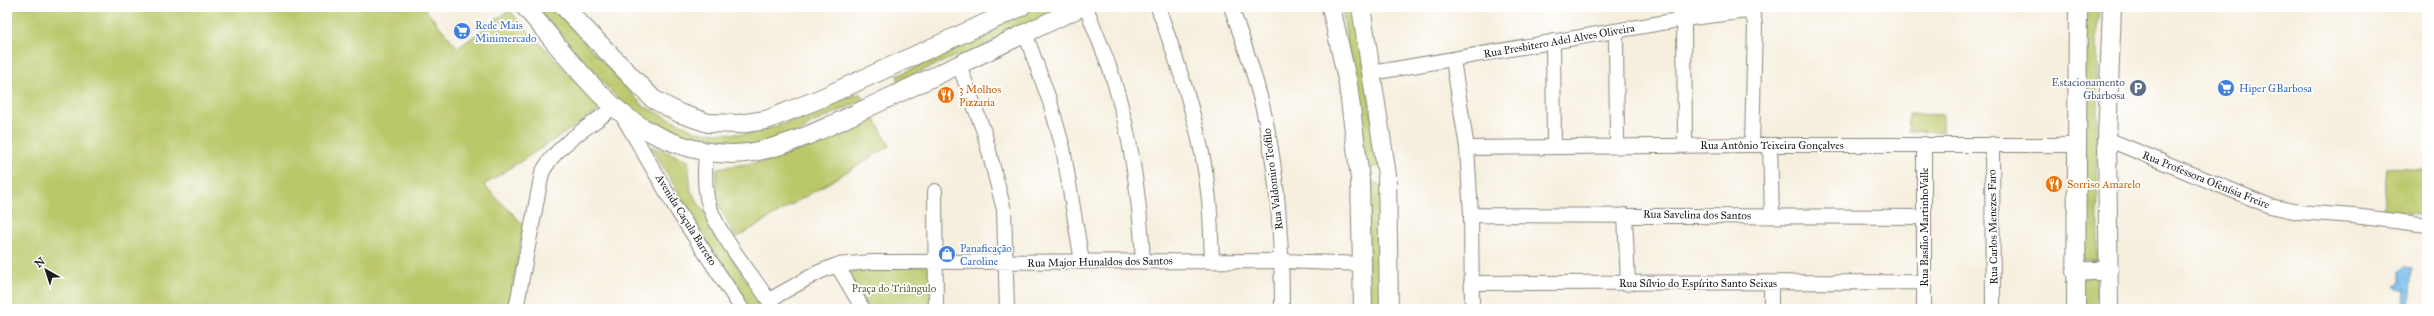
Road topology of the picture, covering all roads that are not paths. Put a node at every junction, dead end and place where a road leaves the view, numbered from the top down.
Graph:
1 (525, 7) edge
2 (564, 7) edge
3 (1021, 7) edge
4 (1081, 7) edge
5 (1086, 7) edge
6 (1158, 7) edge
7 (1231, 7) edge
8 (1331, 7) edge
9 (1360, 7) edge
10 (2078, 7) edge
11 (2112, 7) edge
12 (1684, 19) junction
13 (1616, 32) junction
14 (1024, 33) junction
15 (949, 40) junction
16 (1553, 41) junction
17 (1453, 60) junction
18 (959, 65) junction
19 (1372, 73) junction
20 (617, 108) junction
21 (796, 109) junction
22 (815, 131) junction
23 (2107, 139) junction
24 (1924, 144) junction
25 (1992, 144) junction
26 (1752, 145) junction
27 (1770, 145) junction
28 (2077, 145) junction
29 (1554, 146) junction
30 (1617, 146) junction
31 (1685, 146) junction
32 (1467, 148) junction
33 (706, 152) junction
34 (1387, 175) junction
35 (1360, 179) junction
36 (935, 191) dead end
37 (1471, 215) junction
38 (1626, 215) junction
39 (1772, 216) junction
40 (1923, 217) junction
41 (2427, 225) edge
42 (1212, 261) junction
43 (1282, 261) junction
44 (1082, 262) junction
45 (1143, 262) junction
46 (936, 263) junction
47 (1006, 263) junction
48 (1363, 264) junction
49 (837, 265) junction
50 (2109, 270) junction
51 (2075, 272) junction
52 (1471, 282) junction
53 (1924, 282) junction
54 (1771, 283) junction
55 (1628, 284) junction
56 (771, 305) edge
57 (516, 309) edge
58 (742, 309) edge
59 (862, 309) edge
60 (936, 309) edge
61 (1007, 309) edge
62 (1282, 309) edge
63 (1363, 309) edge
64 (1389, 309) edge
65 (1472, 309) edge
66 (1772, 309) edge
67 (1924, 309) edge
68 (1993, 309) edge
69 (2076, 309) edge
70 (2109, 309) edge

1 - 20 main road
2 - 21 main road
3 - 15 main road
4 - 14 main road
5 - 45 street
6 - 42 street
7 - 43 street, Rua Valdomiro Teófilo
8 - 35 main road
9 - 19 main road
10 - 28 main road
11 - 23 main road
12 - 13 street, Rua Presbitero Adel Alves Oliveira
12 - 26 street, Rua Presbitero Adel Alves Oliveira
12 - 31 street
13 - 16 street, Rua Presbitero Adel Alves Oliveira
13 - 30 street
14 - 18 main road
14 - 44 street
15 - 18 main road
15 - 21 main road
16 - 17 street, Rua Presbitero Adel Alves Oliveira
16 - 29 street
17 - 19 street, Rua Presbitero Adel Alves Oliveira
17 - 32 street
18 - 22 main road
18 - 47 street
19 - 34 main road
20 - 33 main road
20 - 57 street
20 - 58 street, Avenida Caçula Barreto
21 - 22 main road
22 - 33 main road
23 - 41 street, Rua Professora Ofenísia Freire
23 - 50 main road
24 - 25 street, Rua Antônio Teixeira Gonçalves
24 - 27 street, Rua Antônio Teixeira Gonçalves
24 - 40 street, Rua Basílio MartinhoValle
25 - 28 street, Rua Antônio Teixeira Gonçalves
25 - 68 street, Rua Carlos Menezes Faro
26 - 27 street, Rua Antônio Teixeira Gonçalves
26 - 31 street, Rua Antônio Teixeira Gonçalves
27 - 39 street
28 - 51 main road
29 - 30 street, Rua Antônio Teixeira Gonçalves
29 - 32 street, Rua Antônio Teixeira Gonçalves
30 - 31 street, Rua Antônio Teixeira Gonçalves
32 - 37 street
33 - 56 street
34 - 35 main road
34 - 64 main road
35 - 48 main road
36 - 46 street
37 - 38 street, Rua Savelina dos Santos
37 - 52 street
38 - 39 street, Rua Savelina dos Santos
38 - 55 street
39 - 40 street, Rua Savelina dos Santos
40 - 53 street, Rua Basílio MartinhoValle
42 - 43 street, Rua Major Hunaldos dos Santos
42 - 45 street, Rua Major Hunaldos dos Santos
43 - 48 street, Rua Major Hunaldos dos Santos
43 - 62 street, Rua Valdomiro Teófilo
44 - 45 street, Rua Major Hunaldos dos Santos
44 - 47 street, Rua Major Hunaldos dos Santos
46 - 47 street, Rua Major Hunaldos dos Santos
46 - 49 street, Rua Major Hunaldos dos Santos
46 - 60 street
47 - 61 street
48 - 63 main road
49 - 56 street, Rua Major Hunaldos dos Santos
49 - 59 street
50 - 51 main road
50 - 70 main road
51 - 69 main road
52 - 55 street, Rua Sílvio do Espírito Santo Seixas
52 - 65 street
53 - 54 street, Rua Sílvio do Espírito Santo Seixas
53 - 67 street, Rua Basílio MartinhoValle
54 - 55 street, Rua Sílvio do Espírito Santo Seixas
54 - 66 street

